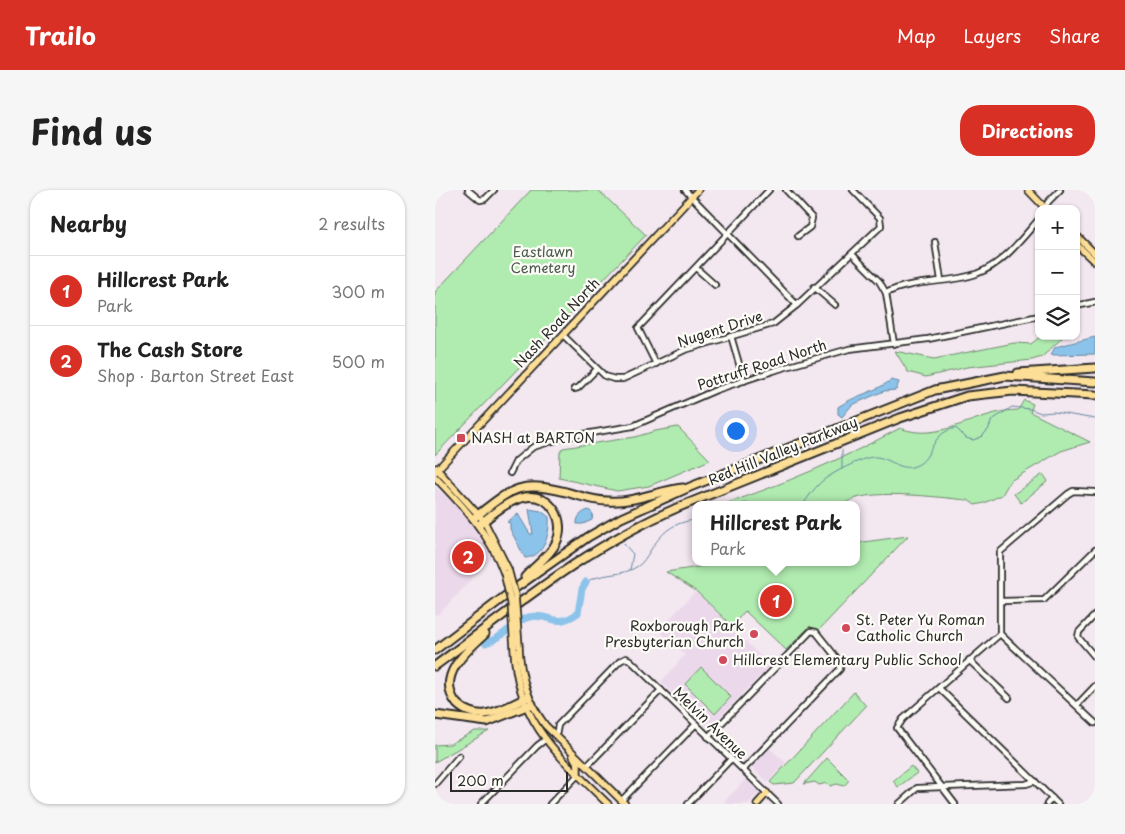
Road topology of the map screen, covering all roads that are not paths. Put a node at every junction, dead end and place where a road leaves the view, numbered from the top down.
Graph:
1 (468, 190) edge
2 (494, 190) edge
3 (685, 190) edge
4 (698, 190) edge
5 (769, 190) edge
6 (786, 190) edge
7 (853, 190) edge
8 (1028, 190) edge
9 (1060, 190) edge
10 (692, 196) junction
11 (1042, 205) edge
12 (1047, 205) edge
13 (1035, 224) edge
14 (729, 233) junction
15 (798, 236) dead end
16 (1080, 239) edge
17 (935, 242) dead end
18 (1080, 248) edge
19 (852, 254) junction
20 (1095, 254) edge
21 (1095, 262) edge
22 (696, 268) junction
23 (941, 280) junction
24 (715, 285) dead end
25 (814, 287) junction
26 (886, 292) junction
27 (1095, 302) edge
28 (797, 305) junction
29 (835, 305) dead end
30 (1080, 305) edge
31 (1035, 317) edge
32 (563, 335) junction
33 (731, 336) junction
34 (893, 344) junction
35 (656, 364) junction
36 (1095, 368) edge
37 (597, 369) junction
38 (1005, 376) junction
39 (744, 381) junction
40 (1095, 382) edge
41 (574, 389) dead end
42 (1095, 397) edge
43 (436, 470) edge
44 (510, 473) dead end
45 (435, 477) edge
46 (690, 487) junction
47 (1095, 492) edge
48 (696, 501) edge
49 (692, 503) edge
50 (476, 516) junction
51 (481, 523) junction
52 (1095, 550) edge
53 (517, 587) junction
54 (1001, 601) junction
55 (1095, 615) edge
56 (494, 623) junction
57 (1000, 634) junction
58 (435, 650) edge
59 (1095, 657) edge
60 (969, 660) junction
61 (435, 666) edge
62 (1095, 686) edge
63 (939, 688) junction
64 (661, 690) junction
65 (525, 698) junction
66 (1009, 698) dead end
67 (529, 705) junction
68 (1077, 705) junction
69 (435, 715) edge
70 (1095, 723) edge
71 (696, 724) junction
72 (556, 736) junction
73 (708, 737) junction
74 (546, 740) junction
75 (568, 747) junction
76 (459, 756) dead end
77 (731, 759) junction
78 (587, 766) junction
79 (743, 770) junction
80 (579, 775) junction
81 (601, 781) junction
82 (1035, 781) junction
83 (435, 784) edge
84 (942, 787) junction
85 (767, 793) junction
86 (1053, 798) junction
87 (623, 802) edge
88 (483, 803) edge
89 (550, 804) edge
90 (608, 804) edge
91 (688, 804) edge
92 (757, 804) edge
93 (778, 804) edge
94 (899, 804) edge
95 (955, 804) edge
96 (1047, 804) edge
97 (1058, 804) edge

1 - 2 street
3 - 10 street
4 - 10 main road, Nash Road North
5 - 14 street
6 - 15 street
7 - 19 street, Nugent Drive
8 - 11 main road
9 - 12 street
10 - 14 street
10 - 32 main road, Nash Road North
13 - 23 street
14 - 22 street
14 - 28 street
16 - 20 main road
17 - 23 street
18 - 21 main road
19 - 25 street, Nugent Drive
19 - 26 street
22 - 24 street
22 - 35 street
23 - 26 street
25 - 28 street, Nugent Drive
25 - 29 street
26 - 34 street
27 - 30 street
28 - 33 street, Nugent Drive
31 - 34 street, Pottruff Road North
32 - 37 street, Nugent Drive
32 - 43 main road, Nash Road North
33 - 35 street, Nugent Drive
33 - 39 street
34 - 39 street, Pottruff Road North
35 - 37 street, Nugent Drive
36 - 38 highway
37 - 41 street
38 - 40 highway, Red Hill Valley Parkway
38 - 46 highway, Red Hill Valley Parkway
39 - 44 street, Pottruff Road North
42 - 48 highway, Red Hill Valley Parkway
43 - 50 main road
45 - 50 main road
46 - 50 highway
46 - 53 highway, Red Hill Valley Parkway
47 - 54 street
49 - 56 highway, Red Hill Valley Parkway
50 - 51 main road
51 - 53 highway
51 - 65 main road, bridge
52 - 54 street
53 - 58 highway, Red Hill Valley Parkway
54 - 57 street
55 - 59 street
56 - 61 highway, Red Hill Valley Parkway
56 - 65 highway
57 - 60 street
57 - 68 street
60 - 63 street
60 - 66 street
62 - 68 street
63 - 82 street
63 - 84 street
64 - 71 street, Melvin Avenue
64 - 72 street, Melvin Avenue
64 - 78 street
65 - 67 main road
67 - 69 highway
67 - 72 main road
67 - 74 main road
68 - 70 street
71 - 73 street, Melvin Avenue
71 - 87 street
72 - 75 main road
73 - 77 street, Melvin Avenue
73 - 79 street
74 - 80 main road
74 - 88 street
75 - 78 main road
75 - 80 main road
76 - 83 street
77 - 79 street, Melvin Avenue
77 - 91 street
78 - 81 main road
79 - 85 street, Melvin Avenue
80 - 81 main road
80 - 89 street
80 - 90 main road
81 - 87 main road
82 - 84 street
82 - 86 street
84 - 94 street
84 - 95 street
85 - 92 main road
85 - 93 street, Melvin Avenue
86 - 96 street
86 - 97 street

